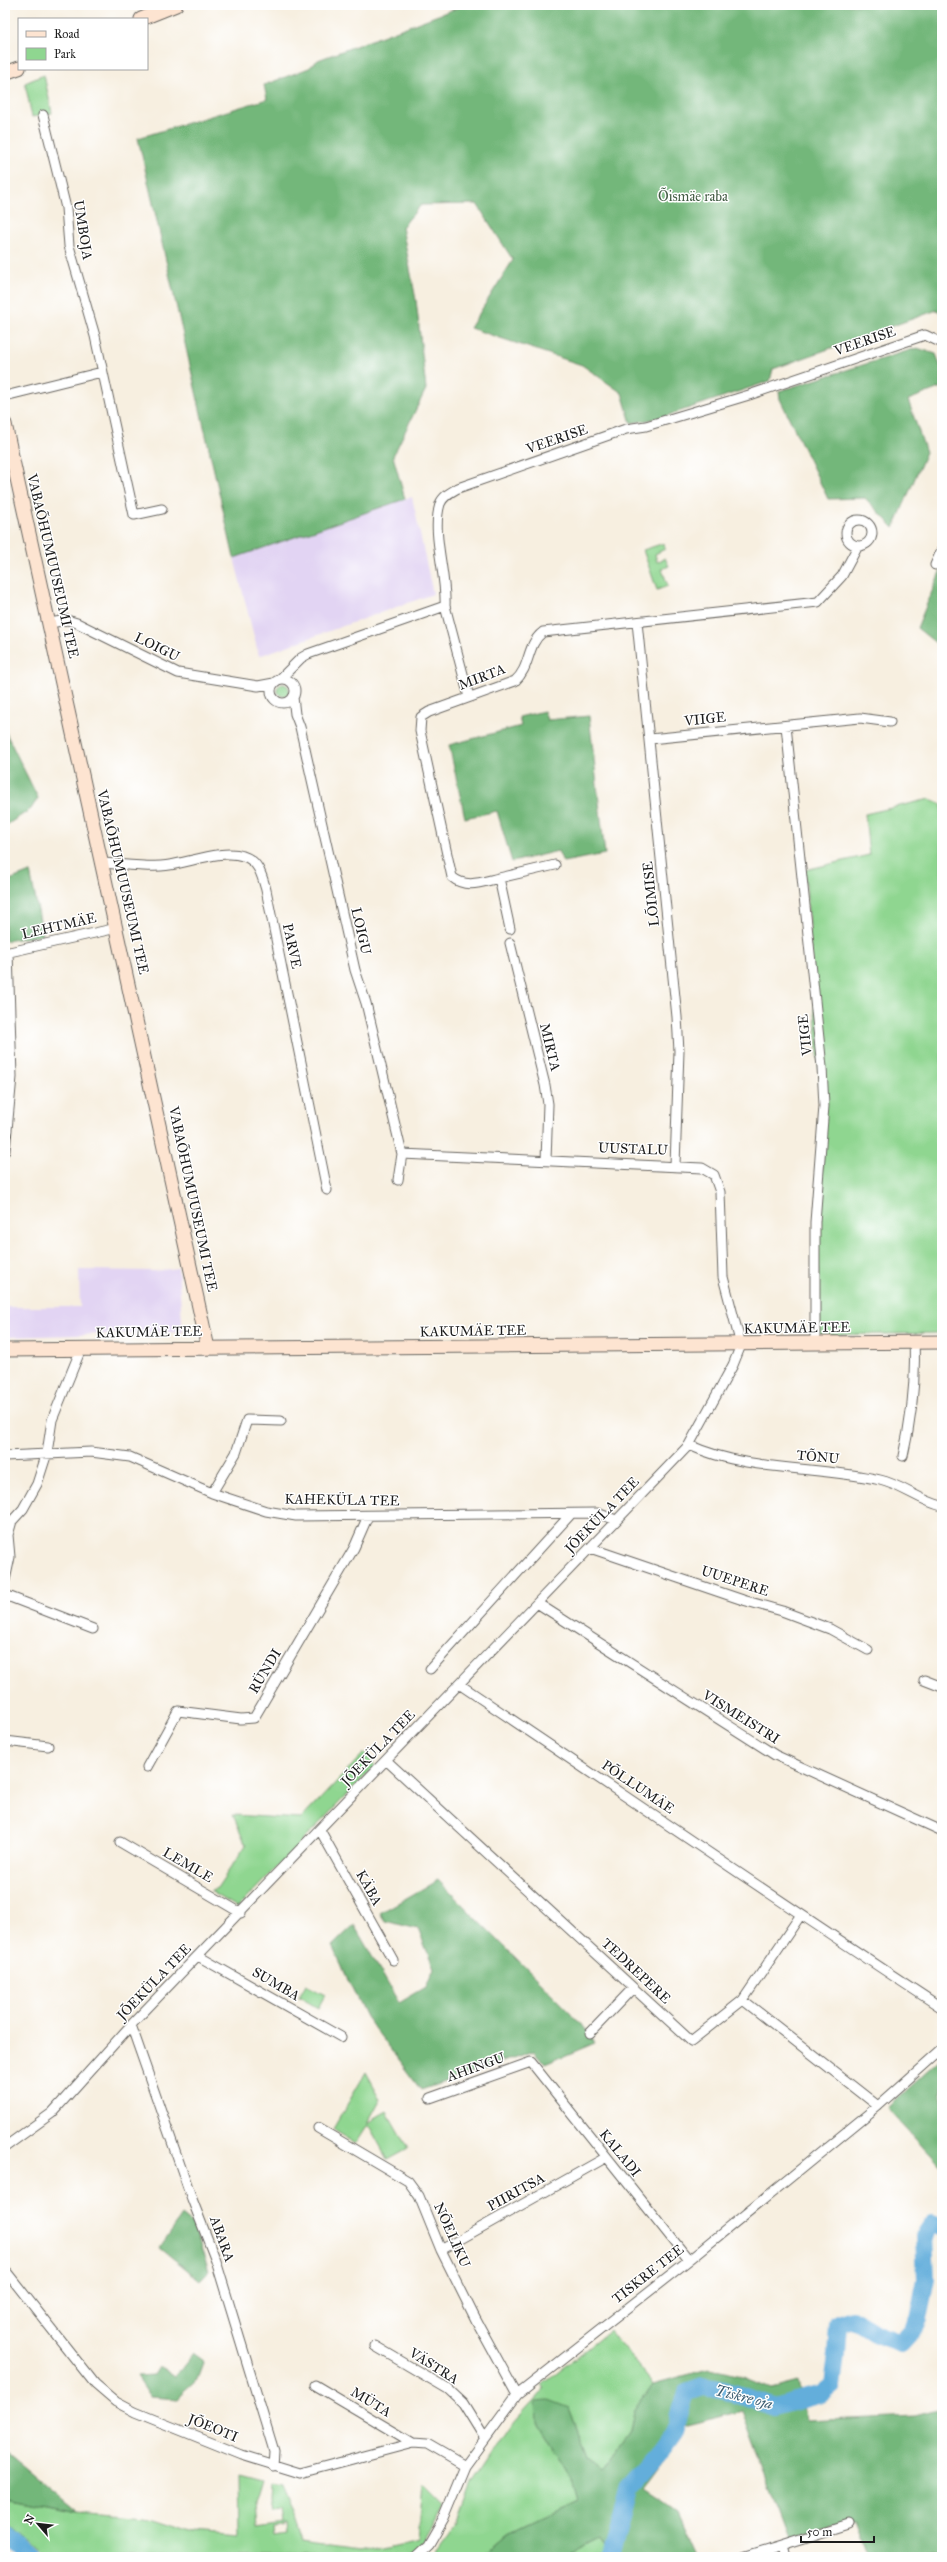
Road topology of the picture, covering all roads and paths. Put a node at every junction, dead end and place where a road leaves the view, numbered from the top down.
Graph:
1 (176, 5) edge
2 (144, 18) edge
3 (18, 68) edge
4 (5, 73) edge
5 (43, 115) dead end
6 (942, 343) edge
7 (102, 372) junction
8 (5, 396) edge
9 (5, 424) edge
10 (162, 509) dead end
11 (858, 546) dead end
12 (942, 549) edge
13 (935, 566) dead end
14 (445, 606) junction
15 (637, 622) junction
16 (50, 623) junction
17 (293, 665) junction
18 (277, 681) junction
19 (293, 684) junction
20 (258, 686) junction
21 (273, 697) junction
22 (293, 697) junction
23 (469, 697) junction
24 (283, 702) junction
25 (295, 714) junction
26 (890, 722) dead end
27 (786, 726) junction
28 (650, 739) junction
29 (102, 863) junction
30 (555, 865) dead end
31 (499, 878) junction
32 (117, 928) junction
33 (510, 929) dead end
34 (510, 943) dead end
35 (6, 953) edge
36 (5, 1151) edge
37 (402, 1154) junction
38 (546, 1160) junction
39 (675, 1165) junction
40 (398, 1180) dead end
41 (327, 1190) dead end
42 (914, 1342) junction
43 (942, 1342) edge
44 (815, 1343) junction
45 (741, 1345) junction
46 (208, 1348) junction
47 (81, 1349) junction
48 (5, 1350) edge
49 (281, 1421) dead end
50 (689, 1445) junction
51 (47, 1454) junction
52 (5, 1456) edge
53 (903, 1456) dead end
54 (212, 1493) junction
55 (942, 1506) edge
56 (571, 1514) junction
57 (368, 1516) junction
58 (616, 1520) junction
59 (590, 1548) junction
60 (5, 1580) edge
61 (5, 1595) edge
62 (537, 1603) junction
63 (93, 1629) dead end
64 (868, 1650) dead end
65 (430, 1669) dead end
66 (924, 1680) dead end
67 (459, 1684) junction
68 (942, 1687) edge
69 (5, 1741) edge
70 (48, 1746) dead end
71 (386, 1760) junction
72 (146, 1766) dead end
73 (320, 1830) junction
74 (942, 1831) edge
75 (120, 1842) dead end
76 (241, 1913) junction
77 (800, 1916) junction
78 (198, 1956) junction
79 (393, 1960) dead end
80 (633, 1988) junction
81 (743, 2000) junction
82 (942, 2008) edge
83 (132, 2025) junction
84 (590, 2033) dead end
85 (341, 2037) dead end
86 (942, 2049) edge
87 (531, 2062) joint
88 (430, 2098) dead end
89 (878, 2106) junction
90 (318, 2128) dead end
91 (5, 2147) edge
92 (605, 2158) junction
93 (441, 2250) junction
94 (689, 2260) junction
95 (5, 2270) edge
96 (374, 2346) dead end
97 (315, 2385) dead end
98 (517, 2394) junction
99 (484, 2437) junction
100 (413, 2443) junction
101 (273, 2466) junction
102 (465, 2466) junction
103 (848, 2524) dead end
104 (782, 2545) junction
105 (415, 2557) edge
106 (743, 2557) edge
107 (785, 2557) edge

1 - 2 street
3 - 4 street
5 - 7 street, UMBOJA
6 - 14 street, VEERISE
7 - 8 street
7 - 10 street, UMBOJA
9 - 16 street, VABAÕHUMUUSEUMI TEE
11 - 15 street, MIRTA
12 - 13 street
14 - 17 street
14 - 23 street, VEERISE
15 - 23 street, MIRTA
15 - 28 street, LÕIMISE
16 - 20 street, LOIGU
16 - 29 street, VABAÕHUMUUSEUMI TEE
17 - 18 street
17 - 19 street
18 - 19 street
18 - 20 street, LOIGU
18 - 21 street
19 - 22 street
20 - 21 street, LOIGU
21 - 24 street
22 - 24 street
22 - 25 street, LOIGU
23 - 31 street, MIRTA
24 - 25 street, LOIGU
25 - 37 street, LOIGU
26 - 27 street, VIIGE
27 - 28 street, VIIGE
27 - 44 street, VIIGE
28 - 39 street, LÕIMISE
29 - 32 street, VABAÕHUMUUSEUMI TEE
29 - 41 street, PARVE
30 - 31 street
31 - 33 street
32 - 35 street, LEHTMÄE
32 - 46 street, VABAÕHUMUUSEUMI TEE
34 - 38 street, MIRTA
35 - 36 street, LEHTMÄE
37 - 38 street, UUSTALU
37 - 40 street
38 - 39 street, UUSTALU
39 - 45 street, UUSTALU
42 - 43 street, KAKUMÄE TEE
42 - 44 street, KAKUMÄE TEE
42 - 53 street
44 - 45 street, KAKUMÄE TEE
45 - 46 street, KAKUMÄE TEE
45 - 50 street, JÕEKÜLA TEE
46 - 47 street, KAKUMÄE TEE
47 - 48 street, KAKUMÄE TEE
47 - 51 street
49 - 54 street
50 - 55 street, TÕNU
50 - 58 street, JÕEKÜLA TEE
51 - 52 street, KAHEKÜLA TEE
51 - 54 street, KAHEKÜLA TEE
51 - 60 street
54 - 57 street, KAHEKÜLA TEE
56 - 57 street, KAHEKÜLA TEE
56 - 58 street, KAHEKÜLA TEE
56 - 65 street
57 - 72 street, RÜNDI
58 - 59 street, JÕEKÜLA TEE
59 - 62 street, JÕEKÜLA TEE
59 - 64 street, UUEPERE
61 - 63 street
62 - 67 street, JÕEKÜLA TEE
62 - 74 street, VISMEISTRI
66 - 68 street
67 - 71 street, JÕEKÜLA TEE
67 - 77 street, PÕLLUMÄE
69 - 70 street
71 - 73 street, JÕEKÜLA TEE
71 - 80 street, TEDREPERE
73 - 76 street, JÕEKÜLA TEE
73 - 79 street, KÄBA
75 - 76 street, LEMLE
76 - 78 street, JÕEKÜLA TEE
77 - 81 street
77 - 82 street, PÕLLUMÄE
78 - 83 street, JÕEKÜLA TEE
78 - 85 street, SUMBA
80 - 81 street, TEDREPERE
80 - 84 street
81 - 89 street
83 - 91 street, JÕEKÜLA TEE
83 - 101 street, ABARA
86 - 89 street, TISKRE TEE
87 - 88 street, AHINGU
87 - 92 street, KALADI
89 - 94 street, TISKRE TEE
90 - 93 street, NÕELIKU
92 - 93 street, PIIRITSA
92 - 94 street, KALADI
93 - 98 street, NÕELIKU
94 - 98 street, TISKRE TEE
95 - 101 street, JÕEOTI
96 - 99 street, VÄSTRA
97 - 100 street, MÜTA
98 - 99 street, TISKRE TEE
99 - 102 street, TISKRE TEE
100 - 101 street, JÕEOTI
100 - 102 street, JÕEOTI
102 - 105 street, TISKRE TEE
103 - 104 street
104 - 106 street
104 - 107 street

